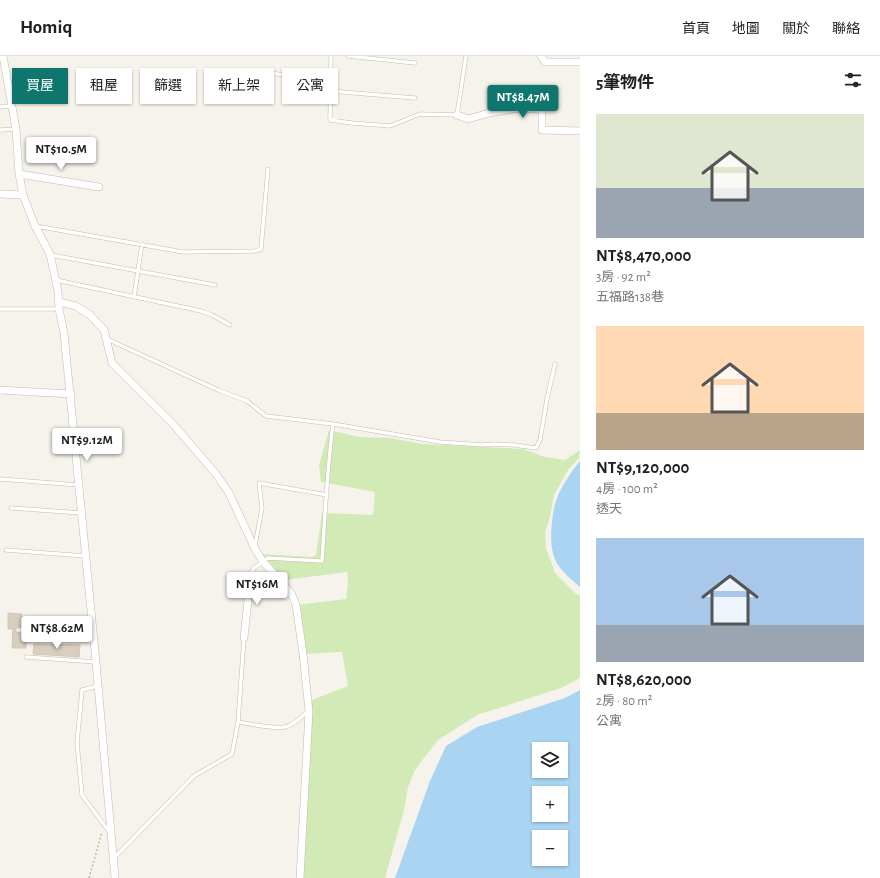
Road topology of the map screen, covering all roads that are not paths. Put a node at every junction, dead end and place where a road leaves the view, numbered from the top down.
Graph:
1 (4, 56) edge
2 (331, 56) edge
3 (348, 56) edge
4 (466, 56) edge
5 (542, 56) edge
6 (580, 62) edge
7 (415, 63) dead end
8 (331, 68) edge
9 (338, 92) edge
10 (415, 98) dead end
11 (330, 104) edge
12 (11, 106) junction
13 (0, 107) edge
14 (457, 114) junction
15 (0, 130) edge
16 (16, 130) junction
17 (580, 131) edge
18 (268, 169) dead end
19 (20, 174) junction
20 (99, 188) dead end
21 (0, 194) edge
22 (23, 194) junction
23 (35, 226) junction
24 (142, 244) junction
25 (50, 254) junction
26 (139, 271) junction
27 (56, 280) junction
28 (215, 285) dead end
29 (134, 297) junction
30 (59, 305) junction
31 (0, 309) edge
32 (230, 325) dead end
33 (107, 339) junction
34 (555, 364) dead end
35 (0, 390) edge
36 (71, 394) junction
37 (333, 424) junction
38 (0, 479) edge
39 (79, 485) junction
40 (327, 495) junction
41 (11, 508) dead end
42 (82, 513) junction
43 (254, 547) junction
44 (6, 550) dead end
45 (85, 556) junction
46 (263, 562) junction
47 (249, 576) joint
48 (18, 630) dead end
49 (93, 633) junction
50 (244, 638) joint
51 (26, 657) dead end
52 (96, 662) junction
53 (98, 686) junction
54 (309, 711) junction
55 (238, 722) junction
56 (111, 834) junction
57 (114, 858) junction
58 (115, 878) edge
59 (300, 878) edge

1 - 12 street
2 - 8 lane
3 - 7 lane
4 - 14 lane
5 - 6 street
9 - 10 lane
11 - 14 lane
12 - 13 lane
12 - 16 street
14 - 17 street
15 - 16 lane
16 - 19 street
18 - 24 lane
19 - 20 street
19 - 22 street
21 - 22 street
22 - 23 street
23 - 24 lane
23 - 25 street
24 - 26 lane
25 - 26 lane
25 - 27 street
26 - 28 lane
26 - 29 lane
27 - 29 lane
27 - 30 street
29 - 32 lane
30 - 31 lane
30 - 33 street
30 - 36 street
33 - 37 lane
33 - 43 street
34 - 37 lane
35 - 36 street
36 - 39 street
37 - 40 lane
38 - 39 lane
39 - 42 street
40 - 43 lane
40 - 46 lane
41 - 42 lane
42 - 45 street
43 - 46 street
44 - 45 lane
45 - 49 street
46 - 47 lane
46 - 54 street
47 - 50 street
48 - 49 lane
49 - 52 street
50 - 55 lane
51 - 52 lane
52 - 53 street
53 - 56 street
53 - 56 lane
54 - 55 lane
54 - 59 street
55 - 57 lane
56 - 57 street
57 - 58 street

